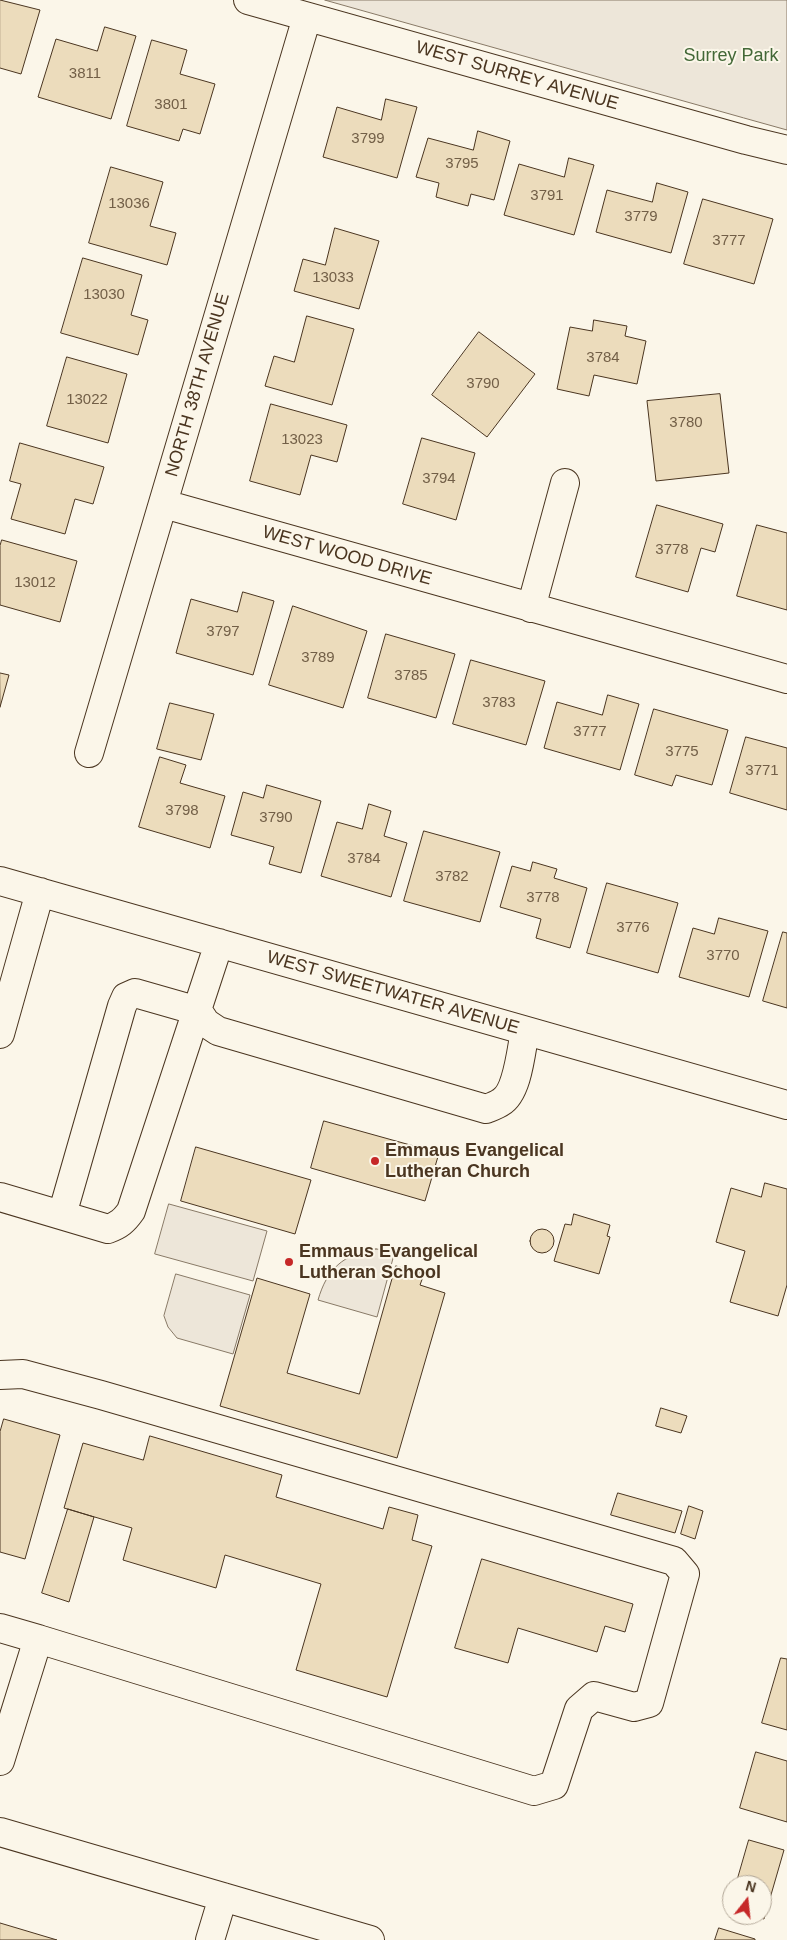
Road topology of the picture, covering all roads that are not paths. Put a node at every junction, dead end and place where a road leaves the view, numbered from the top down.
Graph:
1 (248, 0) edge
2 (307, 16) junction
3 (787, 150) edge
4 (566, 483) dead end
5 (164, 504) junction
6 (531, 608) junction
7 (787, 679) edge
8 (89, 753) dead end
9 (0, 881) edge
10 (40, 892) junction
11 (219, 943) junction
12 (198, 1011) junction
13 (525, 1031) junction
14 (0, 1034) edge
15 (787, 1105) edge
16 (0, 1196) edge
17 (62, 1215) junction
18 (0, 1375) edge
19 (0, 1628) edge
20 (38, 1640) junction
21 (0, 1761) edge
22 (0, 1832) edge
23 (223, 1897) junction
24 (210, 1940) edge
25 (370, 1940) edge

1 - 2 street, WEST SURREY AVENUE
2 - 3 street, WEST SURREY AVENUE
2 - 5 street, NORTH 38TH AVENUE
4 - 6 street
5 - 6 street, WEST WOOD DRIVE
5 - 8 street, NORTH 38TH AVENUE
6 - 7 street, WEST WOOD DRIVE
9 - 10 street, WEST SWEETWATER AVENUE
10 - 11 street, WEST SWEETWATER AVENUE
10 - 14 street
11 - 12 street
11 - 13 street, WEST SWEETWATER AVENUE
12 - 13 street
12 - 17 street
12 - 17 street
13 - 15 street, WEST SWEETWATER AVENUE
16 - 17 street
18 - 20 street
19 - 20 street
20 - 21 street
22 - 23 street
23 - 24 street
23 - 25 street

